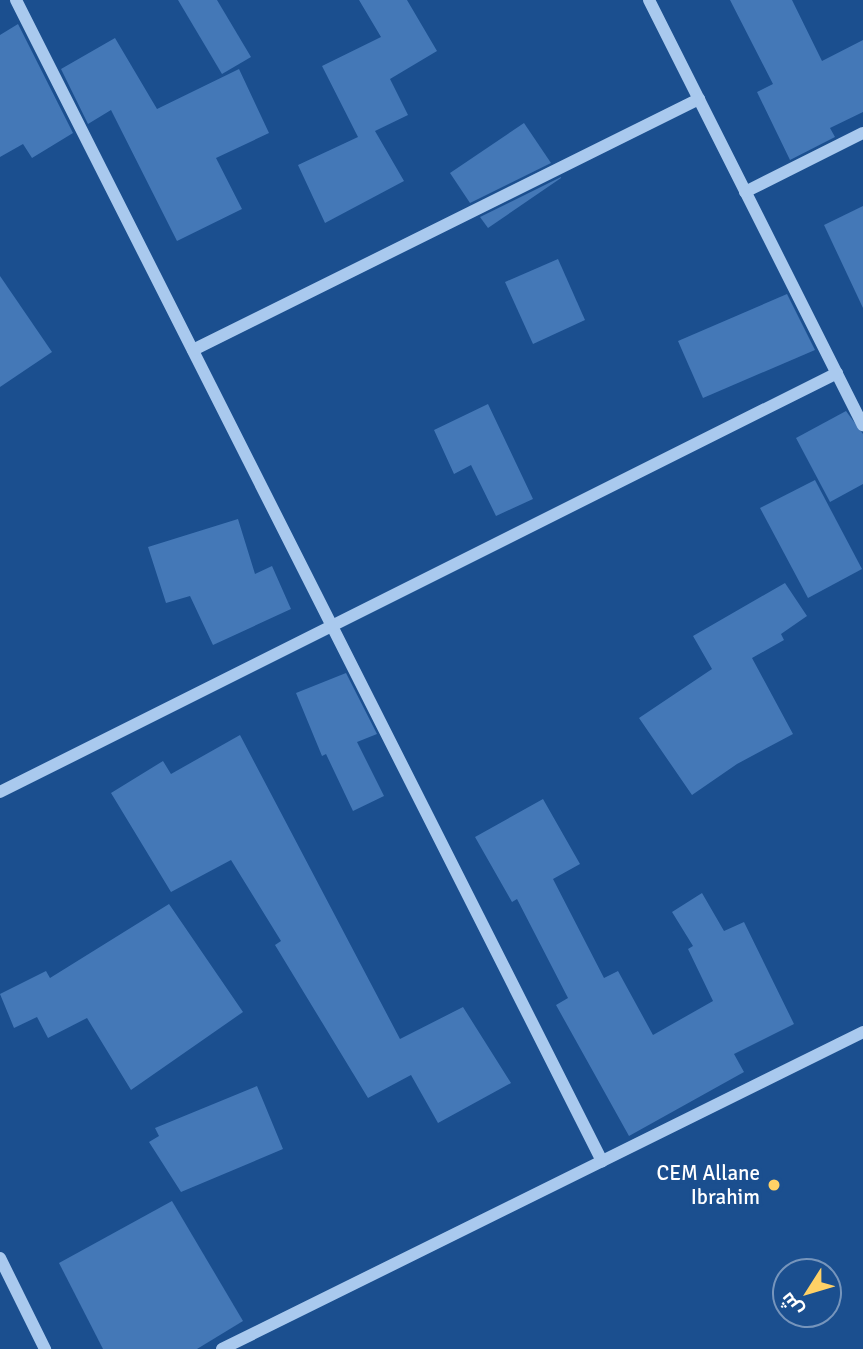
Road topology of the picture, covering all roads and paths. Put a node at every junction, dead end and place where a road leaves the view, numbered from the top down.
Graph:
1 (16, 0) edge
2 (649, 0) edge
3 (699, 99) junction
4 (863, 133) edge
5 (745, 192) junction
6 (193, 351) junction
7 (836, 373) junction
8 (863, 425) edge
9 (332, 626) junction
10 (0, 792) edge
11 (863, 1032) edge
12 (602, 1161) junction
13 (0, 1258) edge
14 (46, 1349) edge
15 (222, 1349) edge

1 - 6 street
2 - 3 street
3 - 5 street
3 - 6 street
4 - 5 street
5 - 7 street
6 - 9 street
7 - 8 street
7 - 9 street
9 - 10 street
9 - 12 street
11 - 12 street
12 - 15 street
13 - 14 street

